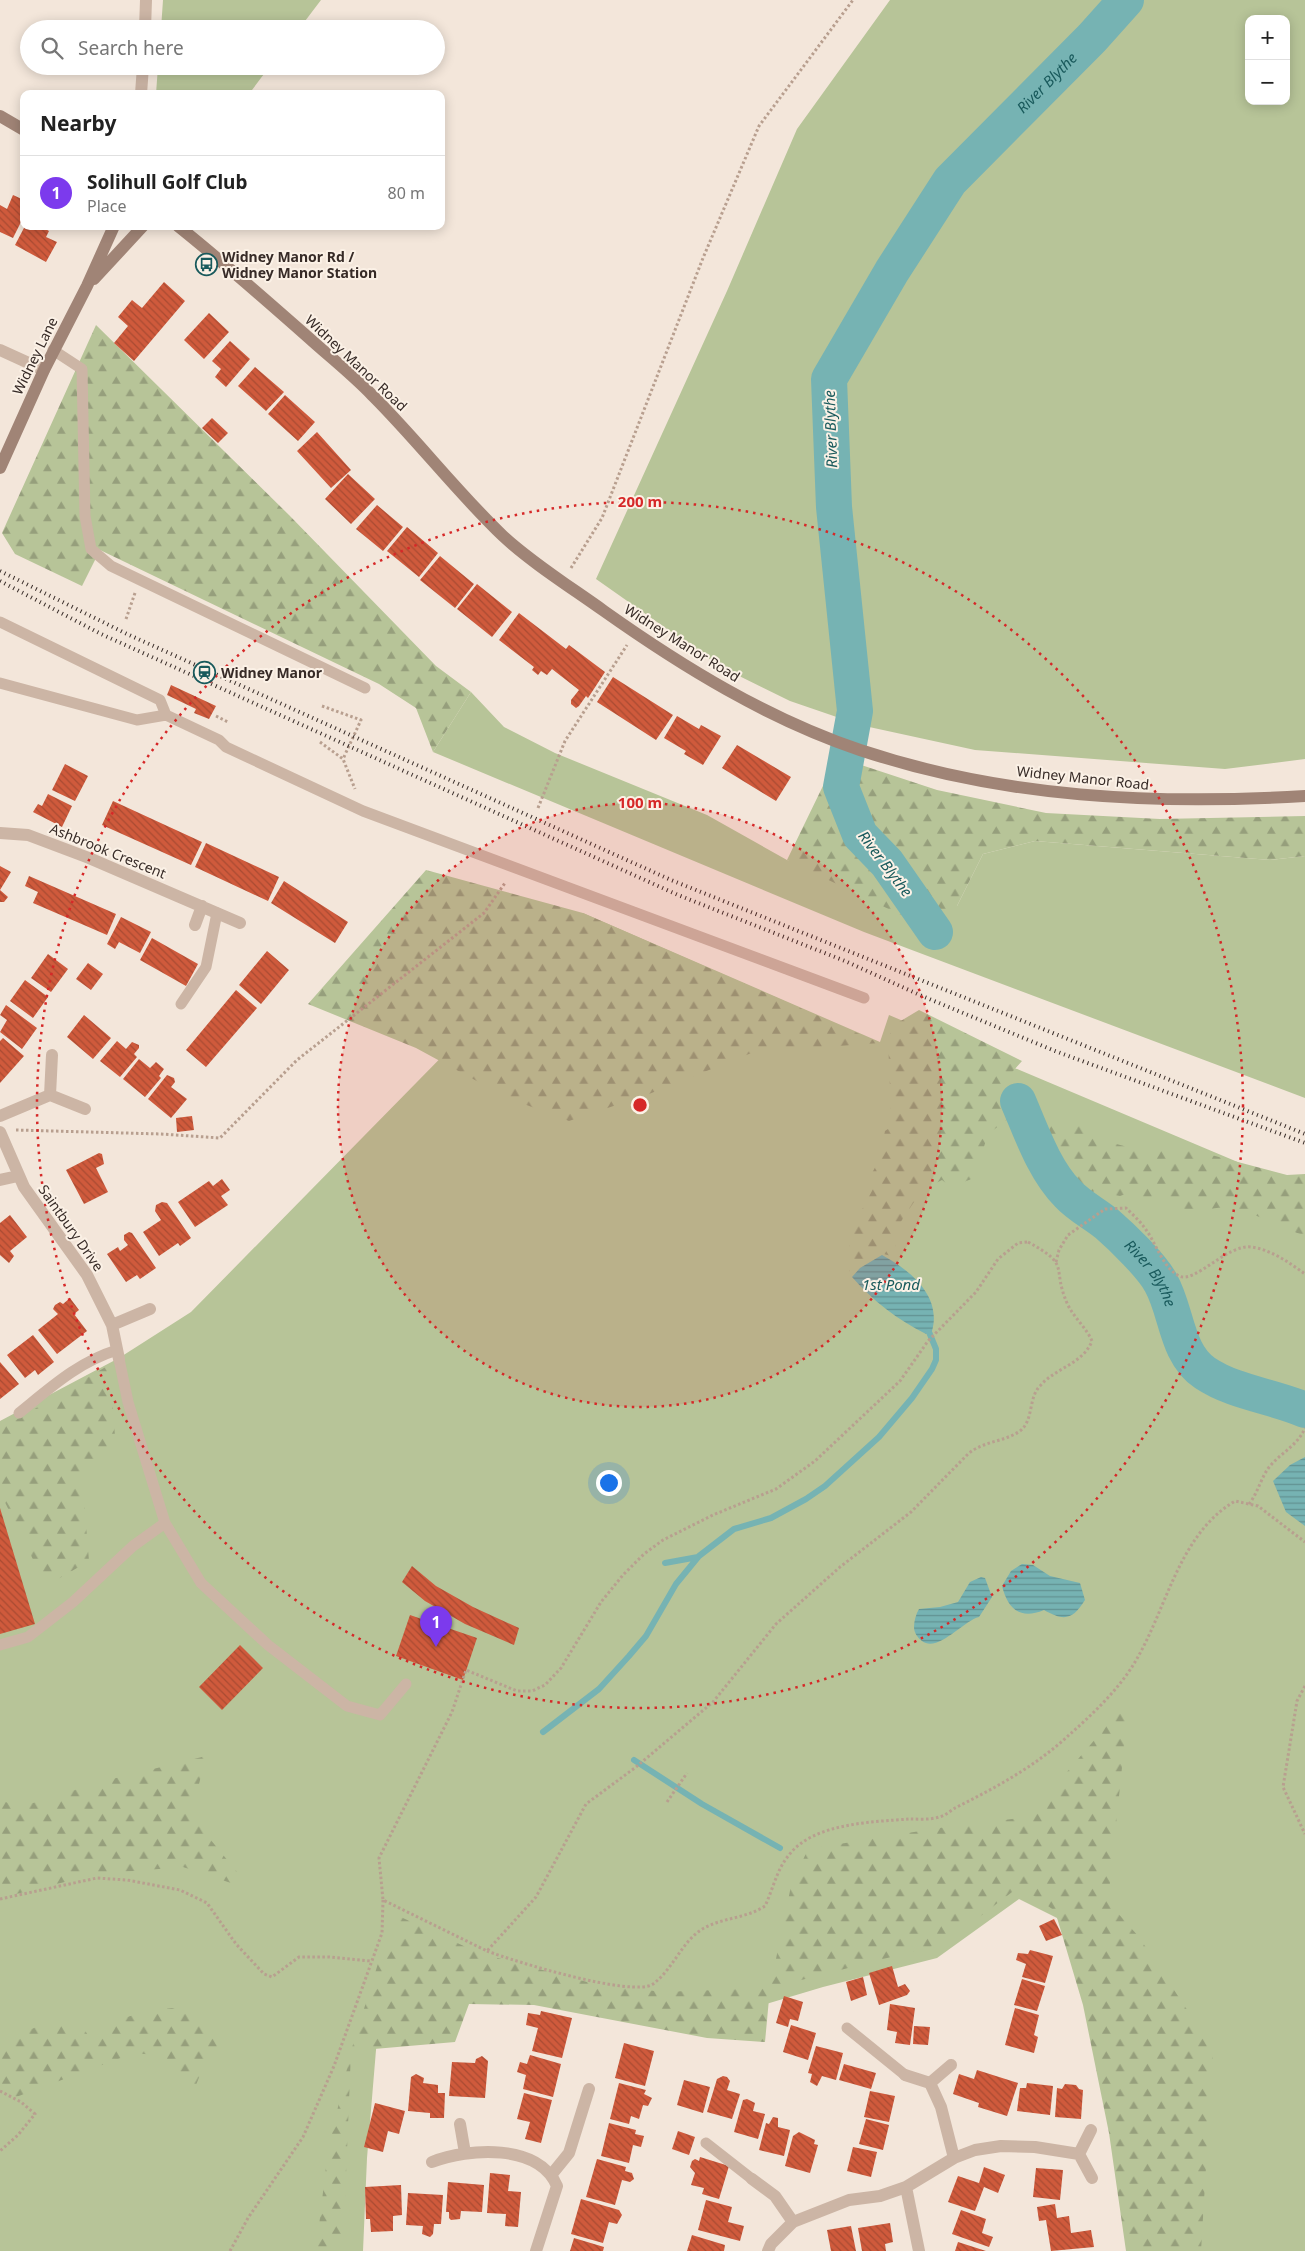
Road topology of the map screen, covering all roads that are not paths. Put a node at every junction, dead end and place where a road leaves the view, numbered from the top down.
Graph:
1 (146, 0) edge
2 (145, 20) edge
3 (142, 75) edge
4 (141, 90) edge
5 (0, 116) edge
6 (20, 128) edge
7 (112, 230) edge
8 (139, 230) edge
9 (183, 230) edge
10 (87, 286) junction
11 (0, 350) edge
12 (53, 350) junction
13 (44, 370) junction
14 (0, 468) edge
15 (0, 622) edge
16 (0, 683) edge
17 (365, 688) dead end
18 (166, 715) junction
19 (1305, 796) edge
20 (0, 833) edge
21 (202, 906) junction
22 (216, 913) junction
23 (240, 923) dead end
24 (195, 925) dead end
25 (864, 998) dead end
26 (181, 1004) dead end
27 (52, 1055) dead end
28 (50, 1095) junction
29 (85, 1110) dead end
30 (0, 1116) edge
31 (5, 1131) edge
32 (18, 1176) junction
33 (0, 1180) edge
34 (150, 1309) dead end
35 (112, 1325) junction
36 (118, 1355) junction
37 (19, 1412) dead end
38 (166, 1523) junction
39 (0, 1646) edge
40 (406, 1684) dead end
41 (846, 2028) dead end
42 (950, 2065) dead end
43 (905, 2075) joint
44 (930, 2083) junction
45 (589, 2089) dead end
46 (460, 2124) dead end
47 (1091, 2130) dead end
48 (706, 2143) dead end
49 (465, 2153) junction
50 (1079, 2154) junction
51 (954, 2158) junction
52 (432, 2162) dead end
53 (552, 2174) junction
54 (1092, 2178) dead end
55 (752, 2179) joint
56 (906, 2187) junction
57 (793, 2222) junction
58 (536, 2251) edge
59 (768, 2251) edge
60 (920, 2251) edge

1 - 2 street
3 - 4 street
5 - 6 street
7 - 10 street, Widney Lane
8 - 10 street, Widney Lane
9 - 19 street, Widney Manor Road
10 - 12 street, Widney Lane
11 - 13 street
12 - 13 street, Widney Lane
12 - 17 lane
13 - 14 street, Widney Lane
15 - 18 lane
16 - 18 lane
18 - 25 lane
20 - 21 street, Ashbrook Crescent
21 - 22 street, Ashbrook Crescent
21 - 24 street
22 - 23 street, Ashbrook Crescent
22 - 26 lane
27 - 28 street
28 - 29 street
28 - 30 street
31 - 32 street, Saintbury Drive
32 - 33 street
32 - 35 street, Saintbury Drive
34 - 35 street
35 - 36 street, Saintbury Drive
36 - 37 lane
36 - 38 lane
38 - 39 lane
38 - 40 lane
41 - 43 lane
42 - 44 street
43 - 44 street
44 - 51 street
45 - 53 street
46 - 49 street
47 - 50 street
48 - 55 lane
49 - 52 street
49 - 53 street
50 - 51 street
50 - 54 street
51 - 56 street
53 - 58 street
55 - 57 street
56 - 57 street
56 - 60 street
57 - 59 street

